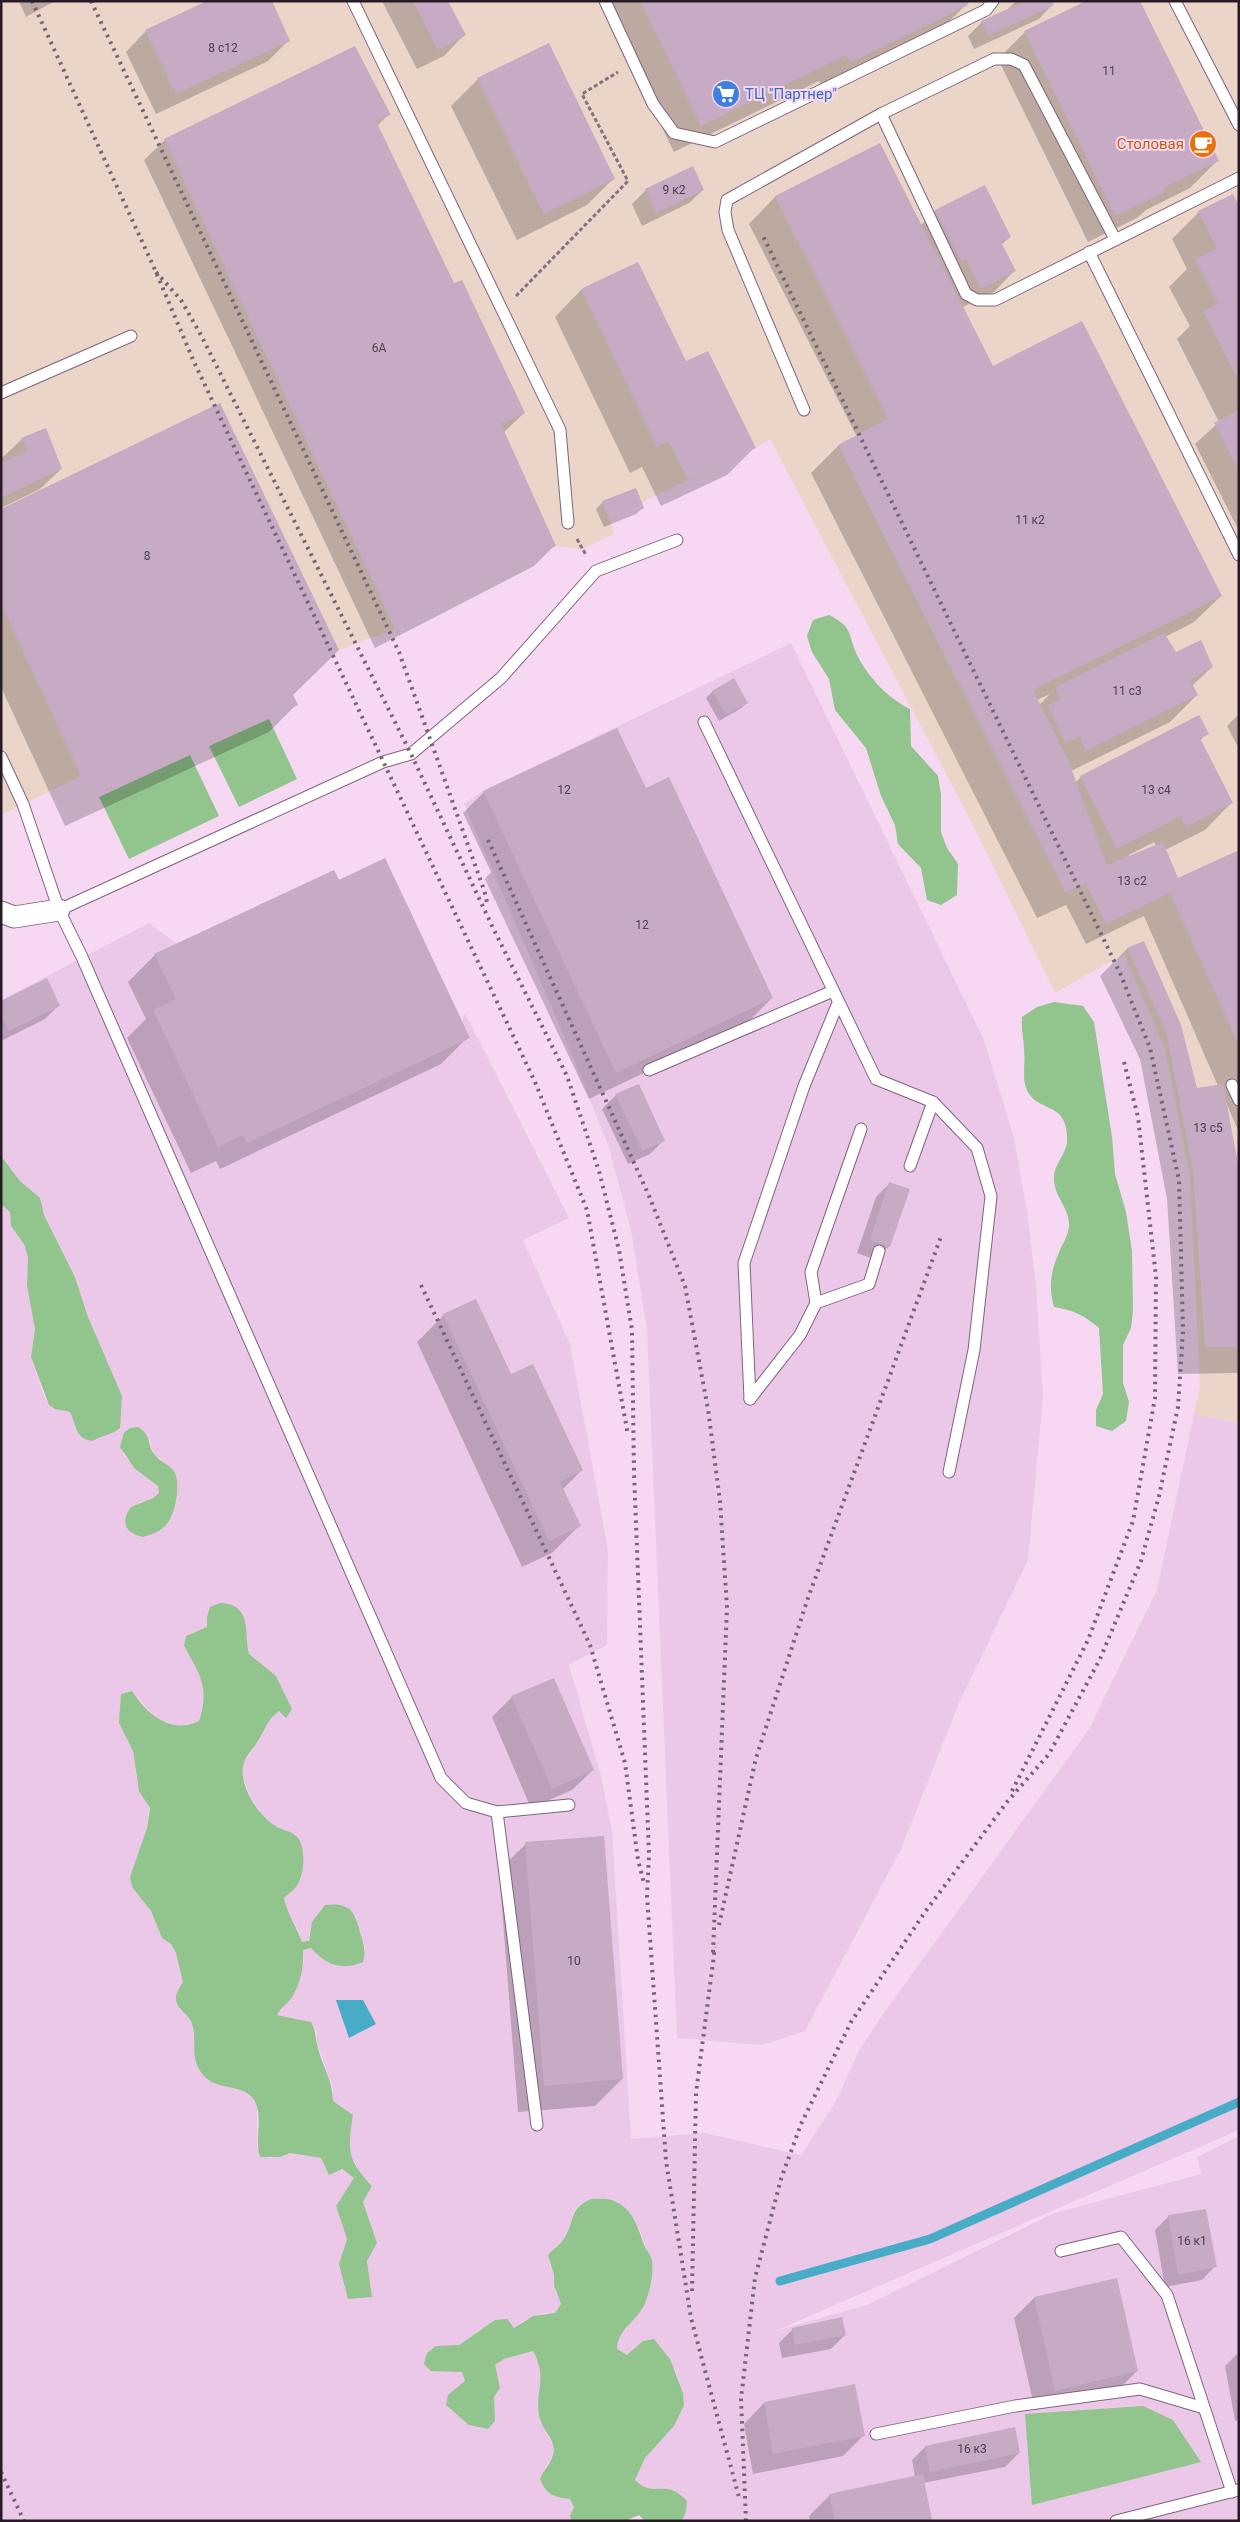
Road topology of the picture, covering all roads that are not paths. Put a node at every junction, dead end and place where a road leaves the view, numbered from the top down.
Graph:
1 (353, 1) edge
2 (605, 1) edge
3 (993, 1) edge
4 (1175, 1) edge
5 (881, 114) junction
6 (1239, 125) edge
7 (1239, 178) edge
8 (1115, 239) junction
9 (1089, 252) junction
10 (131, 336) dead end
11 (1, 393) edge
12 (804, 410) dead end
13 (568, 523) road end
14 (678, 540) dead end
15 (1239, 555) edge
16 (704, 722) dead end
17 (1, 756) edge
18 (59, 910) junction
19 (1, 912) edge
20 (833, 991) junction
21 (838, 1002) junction
22 (650, 1070) dead end
23 (1232, 1085) dead end
24 (1239, 1100) edge
25 (933, 1102) junction
26 (861, 1128) dead end
27 (910, 1166) dead end
28 (879, 1251) dead end
29 (816, 1303) junction
30 (949, 1472) dead end
31 (570, 1805) dead end
32 (497, 1812) junction
33 (537, 2125) dead end
34 (1061, 2251) dead end
35 (1204, 2408) junction
36 (876, 2434) dead end
37 (1236, 2491) edge
38 (1116, 2521) edge

1 - 13 lane
2 - 3 lane
4 - 6 lane
5 - 8 lane
5 - 9 lane
5 - 12 lane
7 - 8 lane
8 - 9 lane
9 - 15 lane
10 - 11 lane
14 - 18 lane
16 - 20 lane
17 - 18 lane
18 - 19 street
18 - 32 lane
20 - 21 lane
20 - 22 lane
21 - 25 lane
21 - 29 lane
23 - 24 lane
25 - 27 lane
25 - 30 lane
26 - 29 lane
28 - 29 lane
31 - 32 lane
32 - 33 lane
34 - 35 lane
35 - 36 lane
35 - 37 lane
37 - 38 lane

